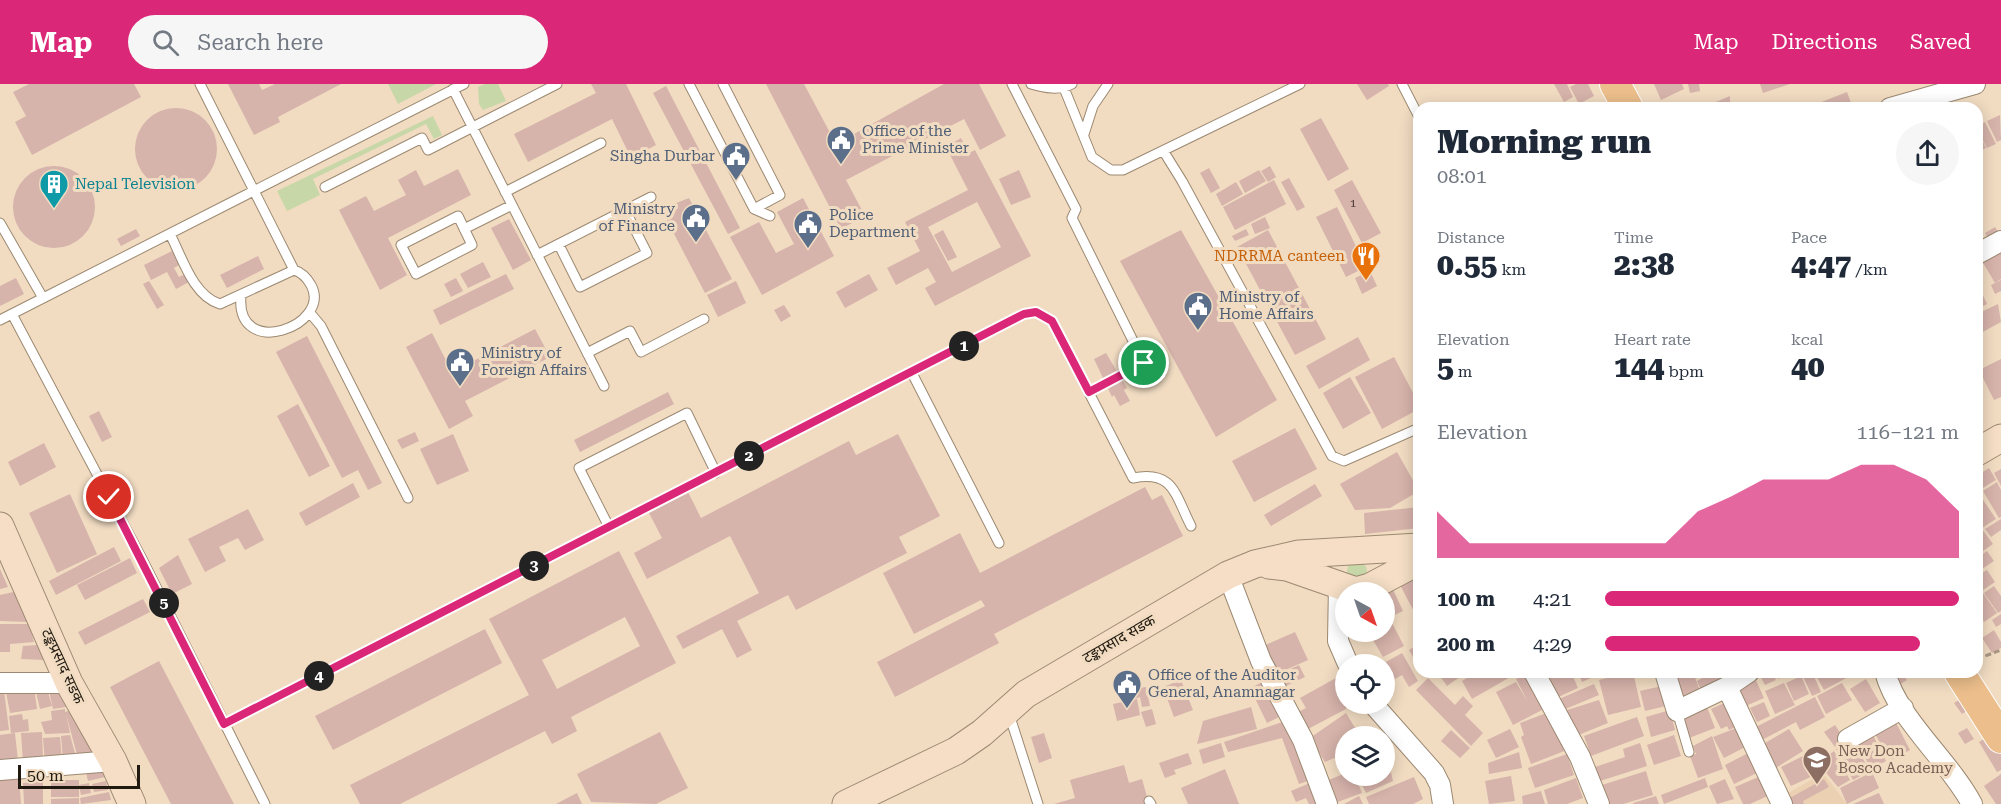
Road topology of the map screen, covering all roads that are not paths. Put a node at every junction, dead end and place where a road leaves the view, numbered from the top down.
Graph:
1 (200, 84) edge
2 (464, 84) edge
3 (557, 84) edge
4 (689, 84) edge
5 (723, 84) edge
6 (1012, 84) edge
7 (1031, 84) edge
8 (1108, 84) edge
9 (1300, 84) edge
10 (1402, 84) edge
11 (1615, 84) edge
12 (1634, 84) edge
13 (1976, 84) edge
14 (1068, 86) edge
15 (453, 90) junction
16 (1625, 102) edge
17 (1644, 102) edge
18 (1912, 102) edge
19 (1413, 105) edge
20 (472, 127) junction
21 (1084, 134) junction
22 (601, 143) dead end
23 (1164, 152) junction
24 (325, 187) dead end
25 (254, 191) junction
26 (505, 192) junction
27 (651, 197) dead end
28 (512, 205) junction
29 (754, 209) junction
30 (626, 210) junction
31 (770, 216) dead end
32 (0, 223) edge
33 (464, 229) junction
34 (170, 234) junction
35 (4, 238) edge
36 (2001, 241) edge
37 (559, 245) junction
38 (1983, 251) edge
39 (537, 255) junction
40 (294, 270) junction
41 (241, 296) junction
42 (43, 298) junction
43 (310, 313) junction
44 (12, 314) junction
45 (0, 320) edge
46 (704, 320) dead end
47 (587, 353) junction
48 (912, 373) junction
49 (604, 386) dead end
50 (1089, 392) junction
51 (1413, 431) edge
52 (2001, 438) edge
53 (1983, 448) edge
54 (716, 473) junction
55 (408, 498) dead end
56 (0, 526) edge
57 (1191, 526) dead end
58 (609, 527) junction
59 (999, 543) dead end
60 (1413, 547) edge
61 (1358, 551) junction
62 (1256, 564) junction
63 (1413, 564) edge
64 (1228, 575) junction
65 (1342, 582) edge
66 (1372, 582) edge
67 (1380, 582) edge
68 (1335, 590) edge
69 (1983, 677) edge
70 (1537, 678) edge
71 (1667, 678) edge
72 (1740, 678) edge
73 (1888, 678) edge
74 (1963, 678) edge
75 (0, 683) edge
76 (69, 683) junction
77 (1727, 687) junction
78 (2001, 704) edge
79 (1903, 708) junction
80 (1007, 709) junction
81 (1677, 711) junction
82 (1382, 714) edge
83 (224, 724) junction
84 (2001, 738) edge
85 (1848, 739) dead end
86 (1689, 752) dead end
87 (112, 761) junction
88 (0, 770) edge
89 (132, 804) edge
90 (266, 804) edge
91 (846, 804) edge
92 (1038, 804) edge
93 (1327, 804) edge
94 (1443, 804) edge
95 (1599, 804) edge
96 (1782, 804) edge
97 (1971, 804) edge

1 - 25 lane
2 - 15 lane
3 - 20 lane
4 - 29 lane
5 - 29 lane
6 - 50 lane
7 - 14 lane
8 - 21 lane
9 - 23 lane
10 - 19 lane
11 - 16 main road
12 - 17 main road
13 - 18 street
14 - 21 lane
15 - 20 lane
15 - 25 lane
20 - 24 lane
20 - 26 lane
21 - 23 lane
22 - 26 lane
23 - 51 lane
25 - 34 lane
25 - 40 lane
26 - 28 lane
27 - 30 lane
28 - 33 lane
28 - 39 lane
29 - 31 lane
30 - 37 lane
30 - 37 lane
32 - 35 lane
33 - 33 lane
34 - 41 lane
34 - 42 lane
35 - 42 lane
36 - 38 street
37 - 39 lane
39 - 47 lane
40 - 41 lane
40 - 43 lane
41 - 43 lane
42 - 44 lane
43 - 55 lane
44 - 45 lane
44 - 83 lane
46 - 47 lane
47 - 49 lane
48 - 50 lane
48 - 54 lane
48 - 59 lane
50 - 57 lane
52 - 53 street
54 - 58 lane
54 - 58 lane
56 - 76 street, टङ्कप्रसाद सडक
58 - 83 lane
60 - 61 street, टङ्कप्रसाद सडक
61 - 62 street, टङ्कप्रसाद सडक
61 - 65 street
61 - 66 street
62 - 64 street, टङ्कप्रसाद सडक
62 - 68 street
63 - 67 street
64 - 80 street, टङ्कप्रसाद सडक
64 - 93 street
69 - 78 main road
70 - 95 street
71 - 81 street
72 - 77 street
73 - 79 street
74 - 84 main road
75 - 76 street
76 - 87 street, टङ्कप्रसाद सडक
77 - 81 street
77 - 96 street
79 - 85 street
79 - 97 street
80 - 91 street, टङ्कप्रसाद सडक
80 - 92 lane
81 - 86 lane
82 - 94 street
83 - 90 lane
87 - 88 street
87 - 89 street, टङ्कप्रसाद सडक

